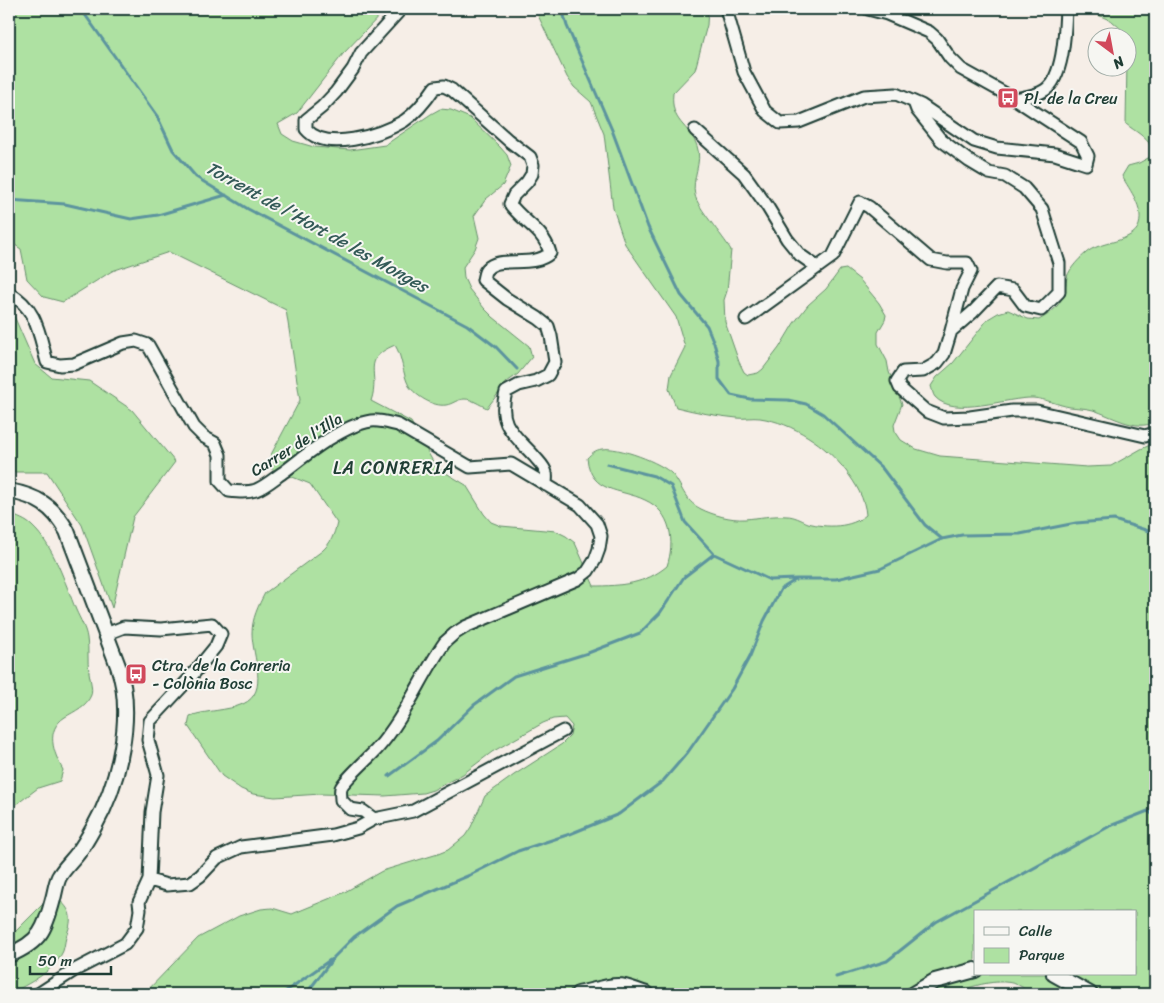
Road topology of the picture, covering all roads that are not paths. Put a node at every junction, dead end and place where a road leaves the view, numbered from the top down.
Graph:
1 (401, 9) edge
2 (726, 9) edge
3 (868, 9) edge
4 (1066, 9) edge
5 (1015, 99) junction
6 (914, 102) junction
7 (695, 130) dead end
8 (817, 268) junction
9 (9, 293) edge
10 (746, 319) dead end
11 (951, 331) junction
12 (1150, 434) edge
13 (546, 485) junction
14 (9, 490) edge
15 (106, 634) junction
16 (563, 731) dead end
17 (374, 819) junction
18 (149, 880) junction
19 (9, 955) edge
20 (974, 970) edge
21 (1058, 976) edge
22 (604, 991) edge
23 (632, 992) edge
24 (38, 994) edge
25 (578, 994) edge
26 (646, 994) edge
27 (913, 994) edge
28 (1090, 994) edge

1 - 13 street
2 - 6 street
3 - 5 street
4 - 5 street
5 - 6 street
6 - 11 street
7 - 8 street
8 - 10 street
8 - 11 street
9 - 13 street, Carrer de l'Illa
11 - 12 street
13 - 17 street, Carrer de l'Illa
14 - 15 street
15 - 18 street
15 - 19 street
16 - 17 street
17 - 18 street
18 - 24 street
20 - 27 street
21 - 28 street
22 - 23 street
22 - 25 street
23 - 26 street

